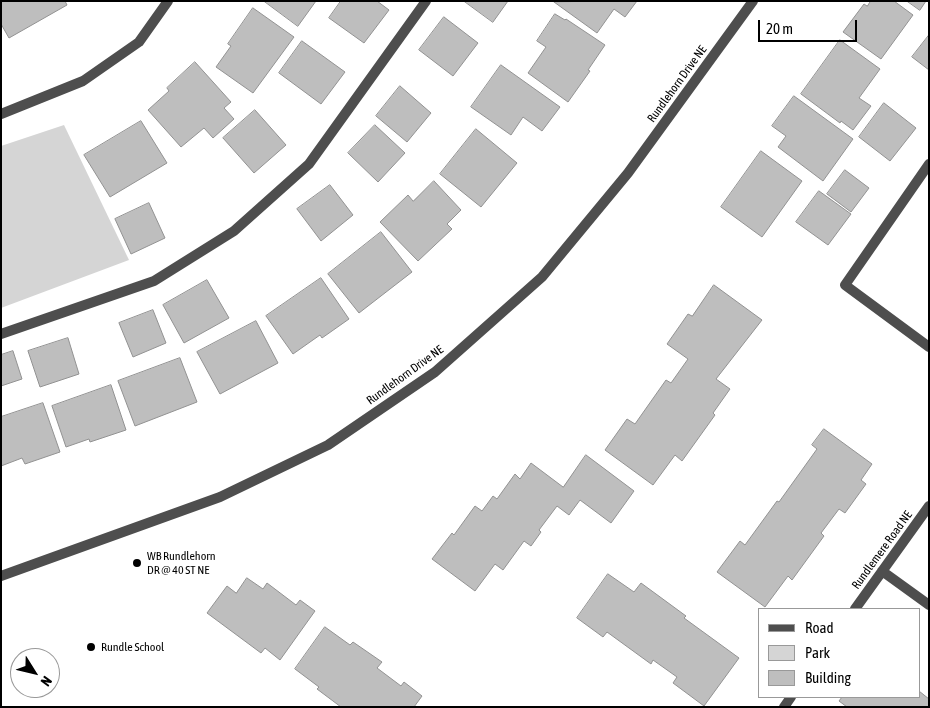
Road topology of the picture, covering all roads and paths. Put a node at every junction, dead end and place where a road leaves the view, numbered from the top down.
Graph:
1 (168, 1) edge
2 (426, 1) edge
3 (753, 1) edge
4 (1, 114) edge
5 (929, 164) edge
6 (1, 334) edge
7 (929, 347) edge
8 (929, 506) edge
9 (882, 571) junction
10 (1, 576) edge
11 (929, 605) edge
12 (855, 608) edge

1 - 4 street
2 - 6 street
3 - 10 street, Rundlehorn Drive NE
5 - 7 street
8 - 9 street, Rundlemere Road NE
9 - 11 street
9 - 12 street, Rundlemere Road NE

